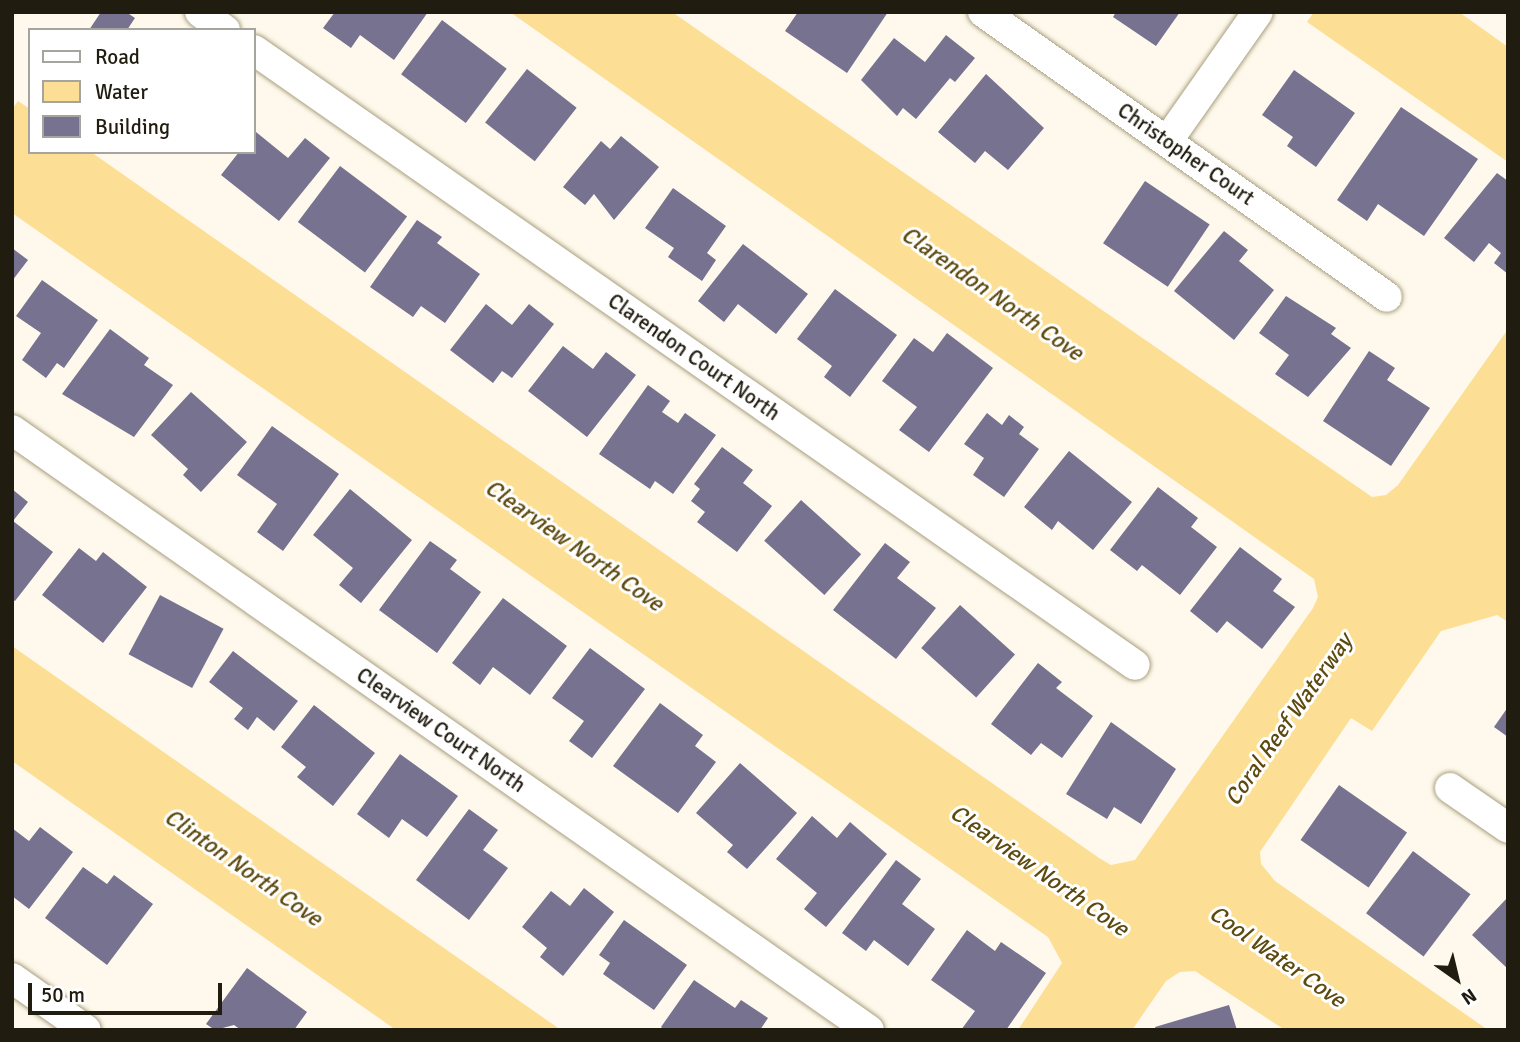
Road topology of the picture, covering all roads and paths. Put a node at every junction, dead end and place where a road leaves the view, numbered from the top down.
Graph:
1 (200, 12) edge
2 (983, 12) edge
3 (1258, 12) edge
4 (222, 28) edge
5 (256, 51) edge
6 (1168, 140) junction
7 (1387, 296) dead end
8 (12, 430) edge
9 (1135, 665) dead end
10 (1450, 788) dead end
11 (1508, 828) edge
12 (12, 978) edge
13 (86, 1030) edge
14 (869, 1030) edge

1 - 4 street
2 - 6 street, Christopher Court
3 - 6 street
5 - 9 street, Clarendon Court North
6 - 7 street, Christopher Court
8 - 14 street, Clearview Court North
10 - 11 street
12 - 13 street

